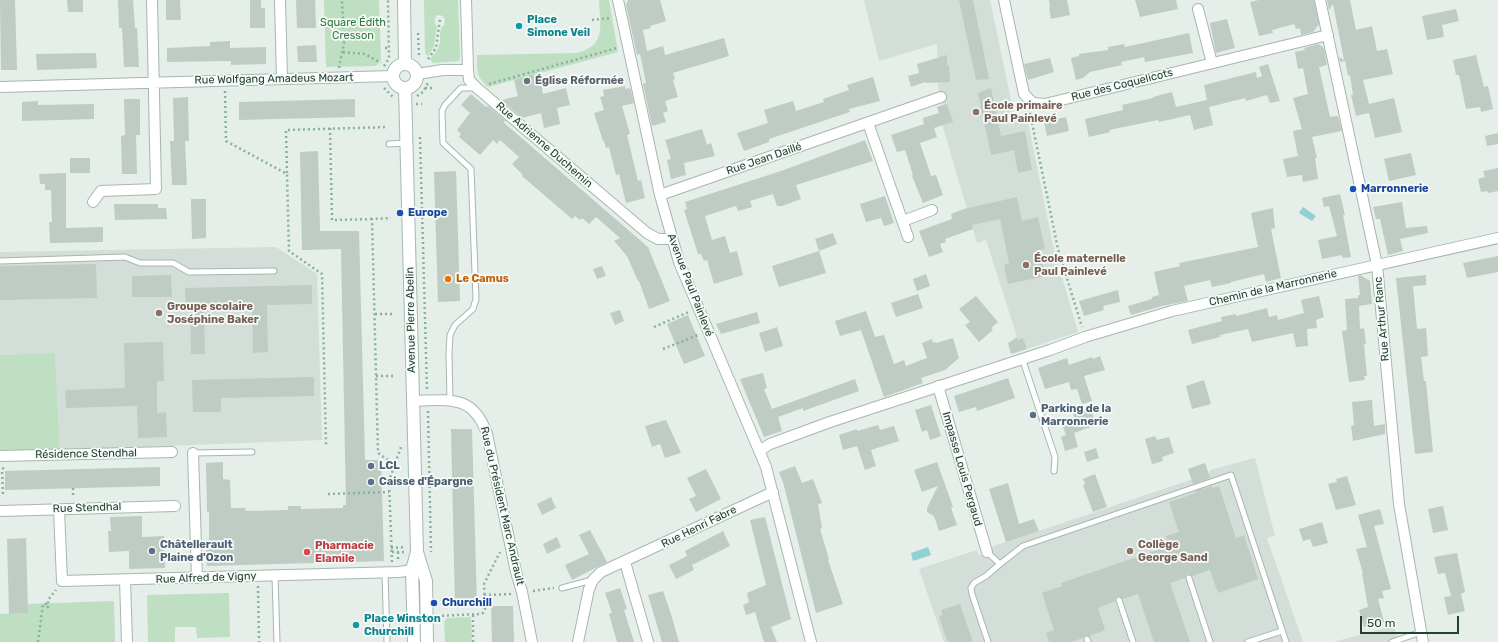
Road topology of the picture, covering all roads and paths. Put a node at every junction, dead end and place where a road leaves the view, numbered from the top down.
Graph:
1 (152, 0) edge
2 (280, 0) edge
3 (342, 0) edge
4 (388, 0) edge
5 (404, 0) edge
6 (466, 0) edge
7 (618, 0) edge
8 (1320, 0) edge
9 (1005, 5) edge
10 (1198, 10) dead end
11 (622, 18) junction
12 (440, 19) dead end
13 (592, 20) dead end
14 (1328, 35) junction
15 (627, 45) junction
16 (343, 52) junction
17 (389, 58) dead end
18 (428, 59) dead end
19 (380, 63) dead end
20 (1212, 63) junction
21 (405, 64) junction
22 (468, 70) junction
23 (417, 74) junction
24 (393, 76) junction
25 (336, 78) junction
26 (282, 79) junction
27 (224, 80) junction
28 (154, 82) junction
29 (0, 87) edge
30 (406, 88) junction
31 (425, 88) dead end
32 (432, 88) dead end
33 (477, 88) junction
34 (419, 95) dead end
35 (941, 97) dead end
36 (1032, 103) junction
37 (419, 112) dead end
38 (868, 122) junction
39 (388, 127) dead end
40 (330, 128) junction
41 (420, 135) dead end
42 (389, 144) dead end
43 (407, 144) junction
44 (287, 174) junction
45 (660, 195) junction
46 (93, 202) dead end
47 (932, 210) dead end
48 (391, 218) dead end
49 (372, 219) junction
50 (903, 221) junction
51 (908, 237) dead end
52 (1498, 238) edge
53 (672, 239) junction
54 (0, 261) edge
55 (1377, 264) junction
56 (274, 271) dead end
57 (698, 308) junction
58 (375, 314) junction
59 (393, 314) dead end
60 (654, 327) dead end
61 (708, 331) junction
62 (1085, 337) junction
63 (663, 349) dead end
64 (1022, 358) junction
65 (376, 376) junction
66 (395, 376) dead end
67 (938, 386) junction
68 (413, 401) junction
69 (428, 401) junction
70 (450, 401) junction
71 (326, 445) dead end
72 (759, 451) junction
73 (172, 452) dead end
74 (252, 452) dead end
75 (193, 453) joint
76 (4, 456) edge
77 (388, 460) dead end
78 (1054, 471) dead end
79 (389, 481) dead end
80 (0, 490) edge
81 (389, 492) junction
82 (773, 492) junction
83 (328, 494) dead end
84 (175, 506) dead end
85 (59, 509) junction
86 (0, 511) edge
87 (500, 552) dead end
88 (987, 552) joint
89 (431, 558) dead end
90 (625, 562) junction
91 (1000, 564) junction
92 (417, 569) junction
93 (389, 573) junction
94 (258, 576) junction
95 (275, 576) junction
96 (197, 578) junction
97 (1189, 578) dead end
98 (125, 580) junction
99 (592, 580) junction
100 (62, 581) junction
101 (562, 588) joint
102 (522, 592) junction
103 (484, 595) junction
104 (1119, 600) dead end
105 (473, 615) junction
106 (437, 616) dead end
107 (1282, 631) junction
108 (1422, 637) edge
109 (38, 642) edge
110 (127, 642) edge
111 (259, 642) edge
112 (277, 642) edge
113 (387, 642) edge
114 (414, 642) edge
115 (427, 642) edge
116 (473, 642) edge
117 (532, 642) edge
118 (578, 642) edge
119 (648, 642) edge
120 (811, 642) edge
121 (988, 642) edge
122 (1133, 642) edge
123 (1210, 642) edge
124 (1248, 642) edge
125 (1286, 642) edge
126 (1392, 642) edge

1 - 28 street
2 - 26 street
3 - 16 path
4 - 17 path
5 - 21 main road
6 - 22 street
7 - 11 street, Avenue Paul Painlevé
8 - 14 street, Rue Arthur Ranc
9 - 36 street
10 - 20 street
11 - 13 path
11 - 15 street, Avenue Paul Painlevé
12 - 18 path
14 - 20 street, Rue des Coquelicots
14 - 55 street, Rue Arthur Ranc
15 - 33 path
15 - 45 street, Avenue Paul Painlevé
16 - 19 path
16 - 25 path
20 - 36 street, Rue des Coquelicots
21 - 23 main road
21 - 24 main road
22 - 23 street
22 - 33 street, Rue Adrienne Duchemin
23 - 30 main road
24 - 25 street, Rue Wolfgang Amadeus Mozart
24 - 30 main road
25 - 26 street, Rue Wolfgang Amadeus Mozart
26 - 27 street, Rue Wolfgang Amadeus Mozart
27 - 28 street, Rue Wolfgang Amadeus Mozart
27 - 44 path
28 - 29 street, Rue Wolfgang Amadeus Mozart
28 - 46 street
30 - 43 main road, Avenue Pierre Abelin
31 - 32 path
33 - 53 street, Rue Adrienne Duchemin
33 - 70 lane
34 - 37 path
35 - 38 street, Rue Jean Daillé
36 - 62 path
38 - 45 street, Rue Jean Daillé
38 - 50 street
39 - 40 path
40 - 44 path
40 - 49 path
41 - 69 path
42 - 43 lane
43 - 68 main road, Avenue Pierre Abelin
44 - 71 path
45 - 53 street, Avenue Paul Painlevé
47 - 50 street
48 - 49 path
49 - 58 path
50 - 51 street
52 - 55 street, Chemin de la Marronnerie
53 - 57 street, Avenue Paul Painlevé
54 - 56 lane
55 - 62 street, Chemin de la Marronnerie
55 - 108 street, Rue Arthur Ranc
57 - 60 path
57 - 61 street, Avenue Paul Painlevé
58 - 59 path
58 - 65 path
61 - 63 path
61 - 72 street, Avenue Paul Painlevé
62 - 64 street, Chemin de la Marronnerie
64 - 67 street, Chemin de la Marronnerie
64 - 78 lane
65 - 66 path
65 - 77 path
67 - 72 street, Chemin de la Marronnerie
67 - 88 street, Impasse Louis Pergaud
68 - 69 street, Rue du Président Marc Andrault
68 - 92 main road, Avenue Pierre Abelin
69 - 70 street, Rue du Président Marc Andrault
69 - 89 path
70 - 102 street, Rue du Président Marc Andrault
72 - 82 street, Avenue Paul Painlevé
73 - 76 street, Résidence Stendhal
74 - 75 lane
75 - 96 street
76 - 80 path
79 - 81 path
81 - 83 path
81 - 93 path
82 - 90 street, Rue Henri Fabre
82 - 120 street, Avenue Paul Painlevé
84 - 85 street, Rue Stendhal
85 - 86 street, Rue Stendhal
85 - 100 street
87 - 103 path
88 - 91 lane
90 - 99 street, Rue Henri Fabre
90 - 119 street
91 - 107 lane
91 - 121 lane
92 - 93 street, Rue Alfred de Vigny
92 - 114 main road, Avenue Pierre Abelin
92 - 115 main road, Avenue Pierre Abelin
93 - 95 street, Rue Alfred de Vigny
93 - 113 lane
94 - 95 street, Rue Alfred de Vigny
94 - 96 street, Rue Alfred de Vigny
94 - 111 path
95 - 112 lane
96 - 98 street, Rue Alfred de Vigny
97 - 123 lane
98 - 100 street, Rue Alfred de Vigny
98 - 110 street
99 - 101 lane
99 - 118 street
100 - 109 path
101 - 102 path
102 - 103 path
102 - 117 street, Rue du Président Marc Andrault
103 - 105 path
104 - 122 lane
105 - 106 path
105 - 116 path
107 - 124 lane
107 - 125 lane
108 - 126 lane

